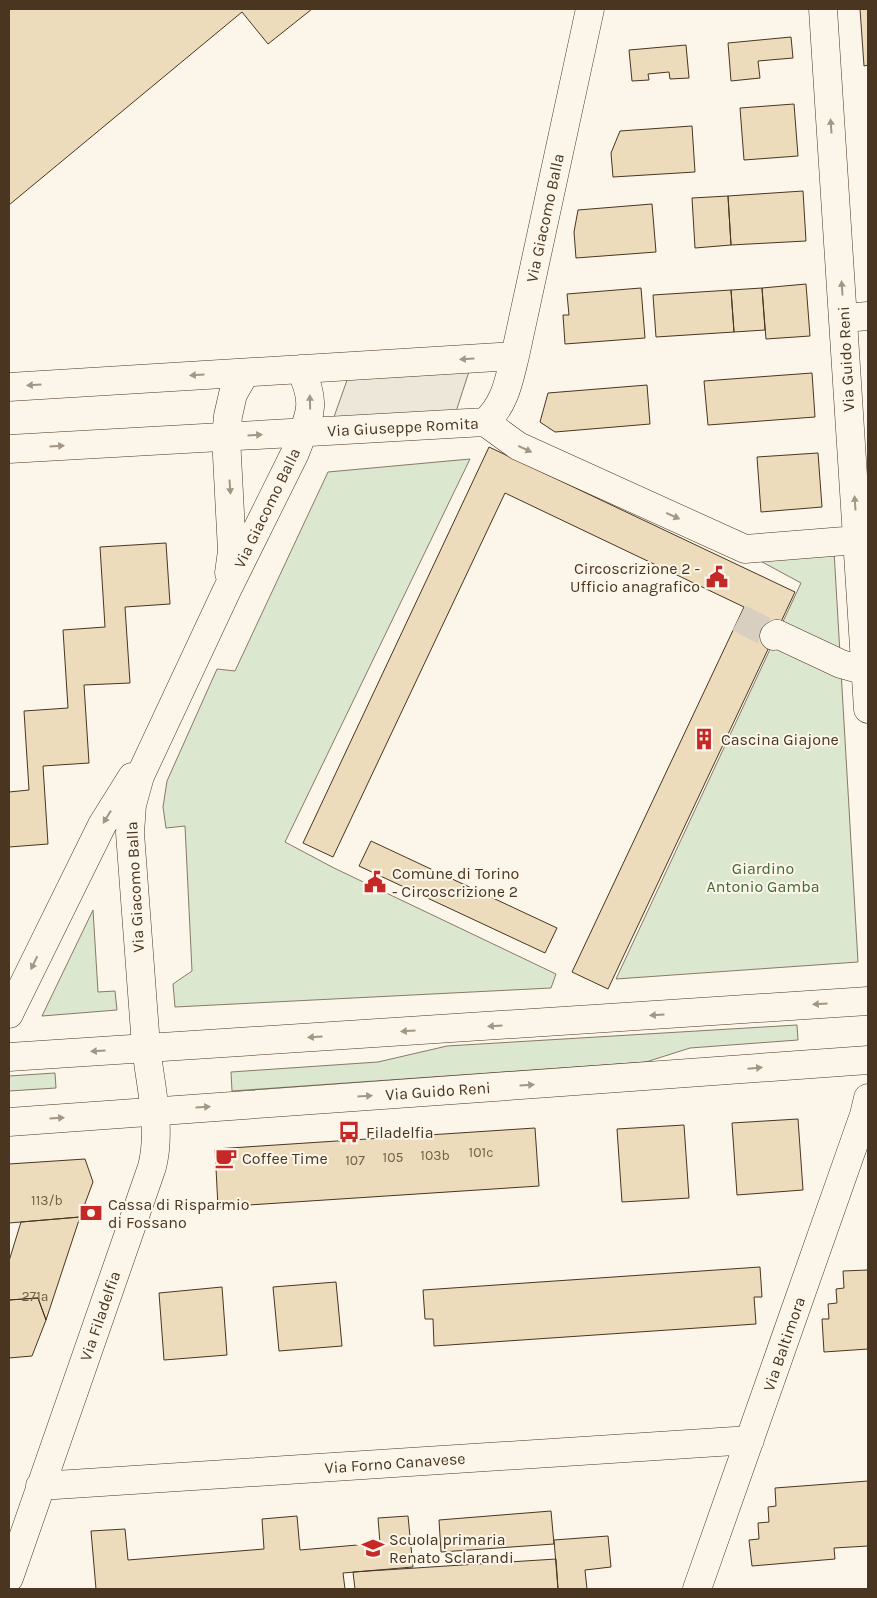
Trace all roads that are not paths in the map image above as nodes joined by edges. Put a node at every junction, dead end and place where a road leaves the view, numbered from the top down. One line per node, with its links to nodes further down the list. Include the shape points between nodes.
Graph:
1 (590, 9): 4 (street, Via Giacomo Balla)
2 (823, 9): 3 (street, Via Guido Reni, one-way to 2)
3 (856, 317): 12 (street, Via Guido Reni, one-way to 3)
4 (515, 356): 5 (street, one-way to 5); 8 (street, Via Giacomo Balla, via 503,400)
5 (300, 369): 6 (street); 9 (street, Via Giacomo Balla, one-way to 5, via 312,400)
6 (245, 373): 7 (street, one-way to 7); 10 (street, Via Giacomo Balla, via 233,394)
7 (9, 387)
8 (486, 422): 9 (street, Via Giuseppe Romita); 12 (street, Via Giuseppe Romita, one-way to 12, via 518,446 745,549)
9 (304, 432): 10 (street, Via Giuseppe Romita, one-way to 9); 13 (street, Via Giacomo Balla)
10 (226, 436): 11 (street, Via Giuseppe Romita, one-way to 10); 13 (street, Via Giacomo Balla, one-way to 13, via 232,551)
11 (9, 449)
12 (857, 540): 15 (street, Via Guido Reni)
13 (227, 590): 17 (street, Via Giacomo Balla)
14 (774, 636): 15 (street, via 777,634 841,664)
15 (866, 671): 16 (street, Via Guido Reni)
16 (868, 709)
17 (160, 731): 19 (street, Via Giacomo Balla, one-way to 19, via 102,825); 20 (street, Via Giacomo Balla, via 140,776 132,805 130,832)
18 (868, 1001): 20 (street, one-way to 20)
19 (9, 1014)
20 (146, 1047): 21 (street, one-way to 21); 24 (street, Via Filadelfia)
21 (9, 1057)
22 (868, 1060): 24 (street, Via Guido Reni, one-way to 22)
23 (868, 1098): 26 (street, Via Baltimora)
24 (154, 1110): 25 (street, Via Guido Reni, one-way to 24); 27 (street, Via Filadelfia, via 156,1150 152,1167)
25 (9, 1122)
26 (750, 1440): 27 (street, Via Forno Canavese); 29 (street, Via Baltimora)
27 (40, 1486): 28 (street, Via Filadelfia)
28 (9, 1578)
29 (697, 1589)

